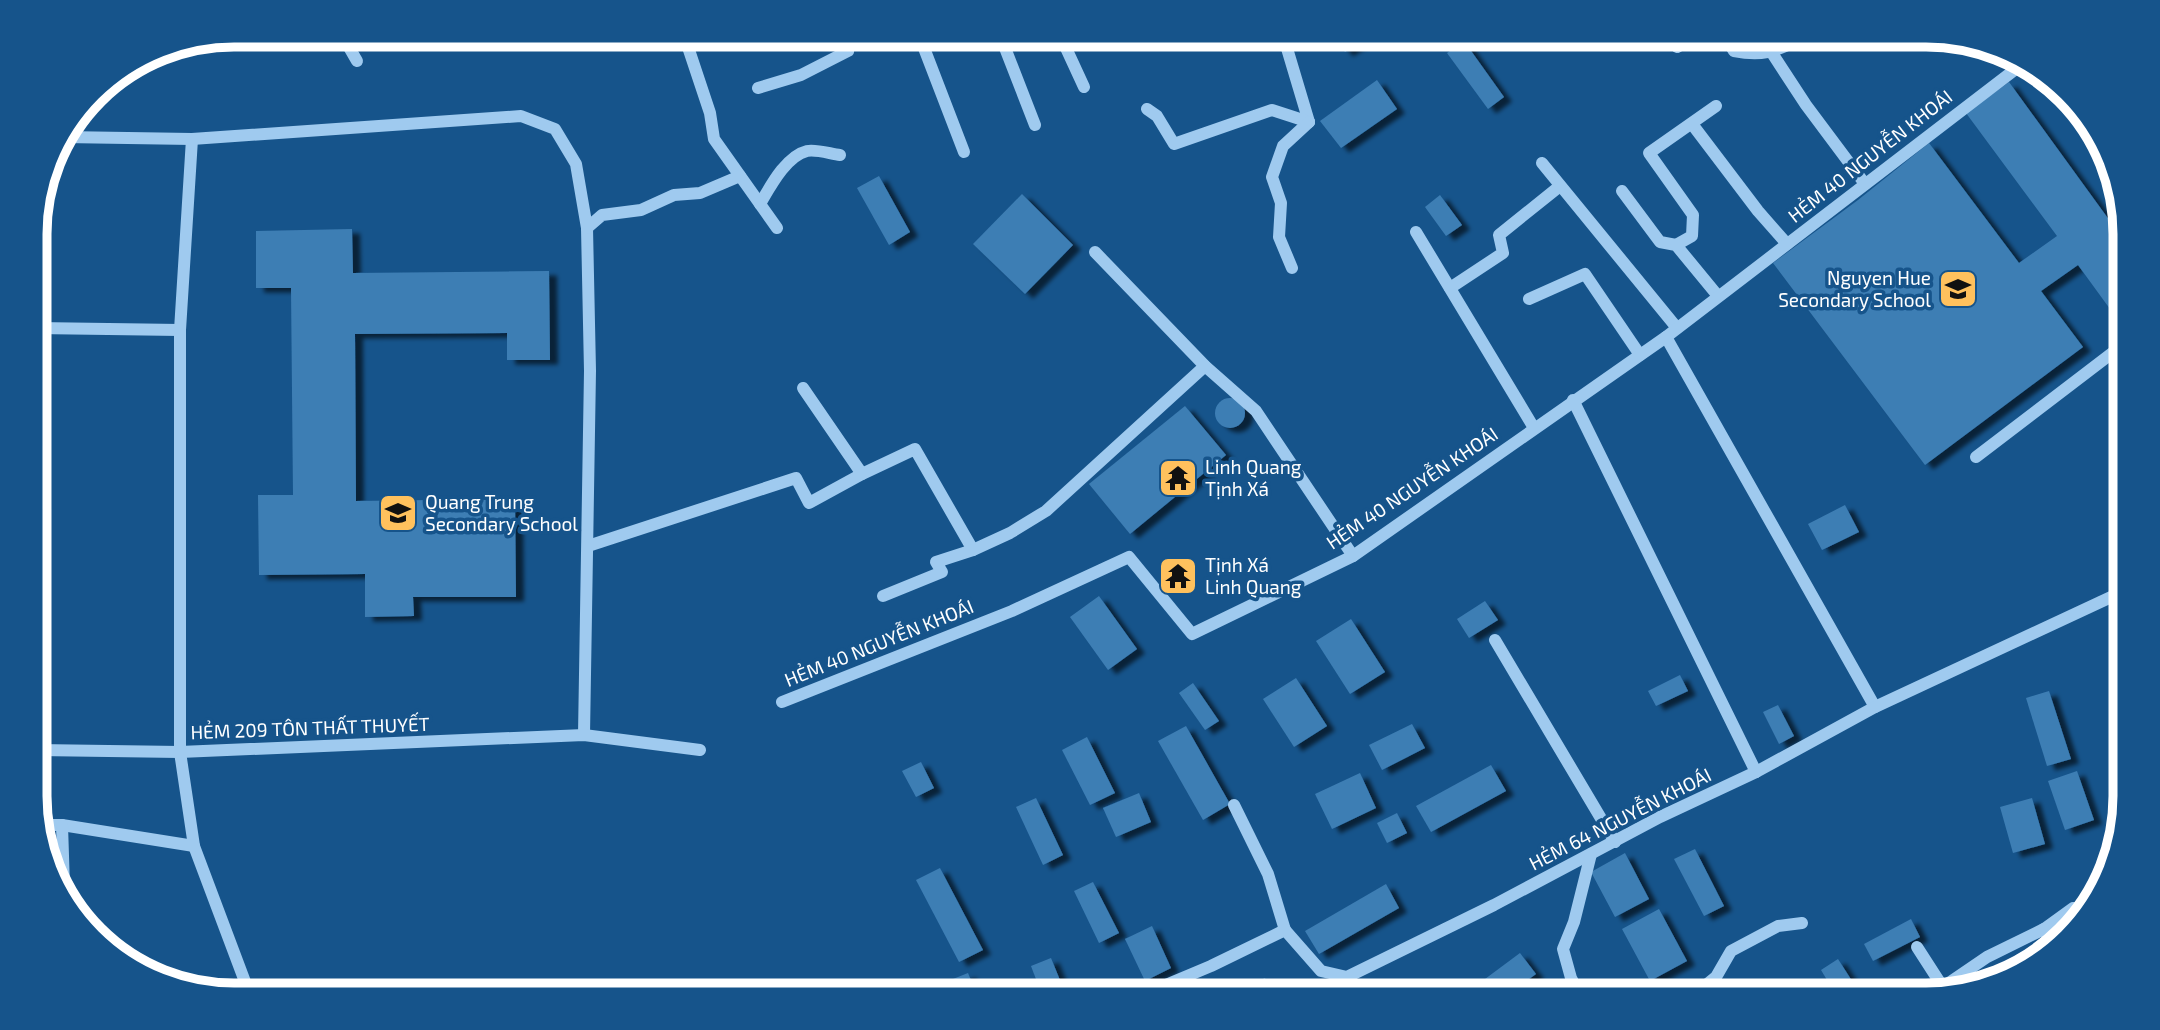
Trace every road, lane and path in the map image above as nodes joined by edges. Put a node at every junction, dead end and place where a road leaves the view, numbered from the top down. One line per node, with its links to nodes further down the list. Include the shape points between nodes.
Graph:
1 (349, 47): 11 (street)
2 (688, 47): 25 (street, via 714,139)
3 (847, 47): 14 (street, via 848,51 801,75)
4 (924, 47): 22 (street)
5 (1005, 47): 19 (street)
6 (1066, 47): 13 (street)
7 (1287, 47): 17 (street)
8 (1732, 47): 10 (street, via 1753,55)
9 (1785, 47): 10 (street)
10 (1772, 53): 26 (street)
11 (357, 61)
12 (2015, 70): 26 (street, HẺM 40 NGUYỄN KHOÁI)
13 (1084, 87)
14 (758, 88)
15 (1716, 106): 18 (street)
16 (1147, 108): 17 (street, via 1174,144 1272,110)
17 (1309, 122): 36 (street, via 1283,146 1272,177 1281,203 1279,237)
18 (1692, 124): 33 (street); 34 (street, via 1649,153 1693,215 1692,236)
19 (1035, 125)
20 (74, 137): 21 (street)
21 (192, 139): 30 (street, via 521,116 555,129 576,164); 42 (street)
22 (964, 152)
23 (840, 155): 29 (street, via 807,151 789,162)
24 (1542, 163): 27 (street)
25 (740, 176): 29 (street); 30 (street, via 642,209 602,215)
26 (1865, 184): 33 (street, HẺM 40 NGUYỄN KHOÁI)
27 (1560, 186): 37 (street, via 1499,235 1503,253); 41 (street)
28 (1622, 191): 34 (street, via 1660,242)
29 (760, 204): 31 (street)
30 (587, 228): 52 (street)
31 (776, 228)
32 (1416, 232): 37 (street)
33 (1787, 244): 38 (street, HẺM 40 NGUYỄN KHOÁI)
34 (1676, 245): 38 (street)
35 (1095, 251): 46 (street)
36 (1292, 268)
37 (1450, 288): 49 (street)
38 (1717, 296): 41 (street, HẺM 40 NGUYỄN KHOÁI)
39 (1529, 299): 45 (street, via 1585,274)
40 (48, 328): 42 (street)
41 (1676, 328): 43 (street, HẺM 40 NGUYỄN KHOÁI)
42 (180, 330): 63 (street)
43 (1665, 337): 45 (street, HẺM 40 NGUYỄN KHOÁI); 59 (street)
44 (2113, 352): 50 (street)
45 (1640, 355): 48 (street, HẺM 40 NGUYỄN KHOÁI)
46 (1205, 366): 53 (street, via 1046,511); 54 (street, via 1256,411)
47 (803, 388): 51 (street)
48 (1573, 400): 49 (street, HẺM 40 NGUYỄN KHOÁI); 64 (street)
49 (1534, 428): 54 (street, HẺM 40 NGUYỄN KHOÁI)
50 (1976, 457)
51 (862, 474): 52 (street, via 810,503 796,478); 53 (street, via 915,449)
52 (588, 546): 60 (street)
53 (973, 550): 55 (street, via 936,562 942,572)
54 (1353, 556): 58 (street, HẺM 40 NGUYỄN KHOÁI, via 1192,635 1129,557 1012,611)
55 (883, 596)
56 (2113, 596): 59 (street, HẺM 64 NGUYỄN KHOÁI)
57 (1495, 640): 68 (street)
58 (782, 702)
59 (1875, 707): 64 (street, HẺM 64 NGUYỄN KHOÁI)
60 (584, 736): 62 (street, HẺM 209 TÔN THẤT THUYẾT); 63 (street, HẺM 209 TÔN THẤT THUYẾT)
61 (47, 750): 63 (street, HẺM 209 TÔN THẤT THUYẾT)
62 (700, 750)
63 (180, 752): 69 (street)
64 (1756, 772): 68 (street, HẺM 64 NGUYỄN KHOÁI)
65 (1234, 805): 75 (street, via 1268,874)
66 (50, 825): 67 (street)
67 (62, 825): 69 (street); 71 (street)
68 (1615, 842): 70 (street, HẺM 64 NGUYỄN KHOÁI)
69 (194, 846): 83 (street)
70 (1591, 854): 75 (street, HẺM 64 NGUYỄN KHOÁI, via 1348,977 1321,971); 80 (street, via 1563,949)
71 (64, 872)
72 (2073, 908): 74 (street)
73 (1802, 923): 81 (street, via 1777,926 1731,951)
74 (2044, 929): 76 (street); 78 (street, via 1986,957)
75 (1284, 930): 79 (street)
76 (2048, 937)
77 (1917, 947): 82 (street)
78 (1958, 979)
79 (1172, 982)
80 (1574, 982)
81 (1710, 982)
82 (1940, 982)
83 (245, 983)

